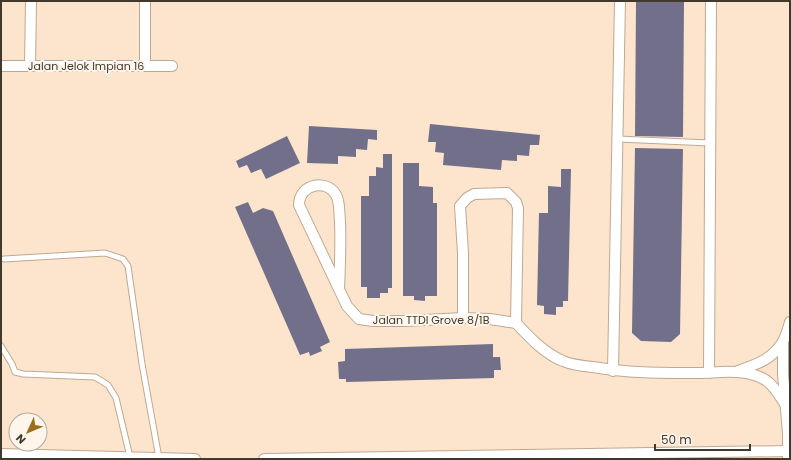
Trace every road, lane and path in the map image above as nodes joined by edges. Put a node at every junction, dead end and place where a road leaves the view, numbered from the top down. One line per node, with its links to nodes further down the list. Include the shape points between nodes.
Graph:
1 (31, 1): 6 (street)
2 (145, 1): 7 (street)
3 (620, 1): 9 (street)
4 (711, 1): 10 (street)
5 (1, 66): 6 (street, Jalan Jelok Impian 16)
6 (30, 66): 7 (street, Jalan Jelok Impian 16)
7 (145, 66): 8 (street, Jalan Jelok Impian 16)
8 (172, 66)
9 (618, 138): 10 (lane); 18 (street)
10 (710, 143): 20 (street)
11 (4, 259): 25 (lane, via 105,253 123,259 128,266)
12 (339, 289): 12 (street, Jalan TTDI Grove 8/1B, via 299,205 300,196 310,187 327,187 337,196 340,236); 13 (street, Jalan TTDI Grove 8/1B, via 347,306 359,318 373,321 406,321)
13 (463, 318): 15 (street, Jalan TTDI Grove 8/1B); 15 (street, via 460,206 474,194 507,193 518,208)
14 (790, 322): 16 (street)
15 (516, 323): 18 (street, via 531,338 564,362)
16 (782, 342): 19 (street, via 773,354 760,363); 21 (street)
17 (1, 346): 24 (lane, via 15,372 95,377 108,385 116,398)
18 (613, 371): 20 (street)
19 (736, 372): 20 (street); 21 (street, via 754,375 767,381)
20 (709, 373)
21 (786, 405): 23 (street)
22 (1, 454): 24 (street)
23 (788, 455): 27 (street)
24 (130, 457): 25 (street)
25 (159, 458): 26 (street)
26 (195, 459)
27 (264, 459)

